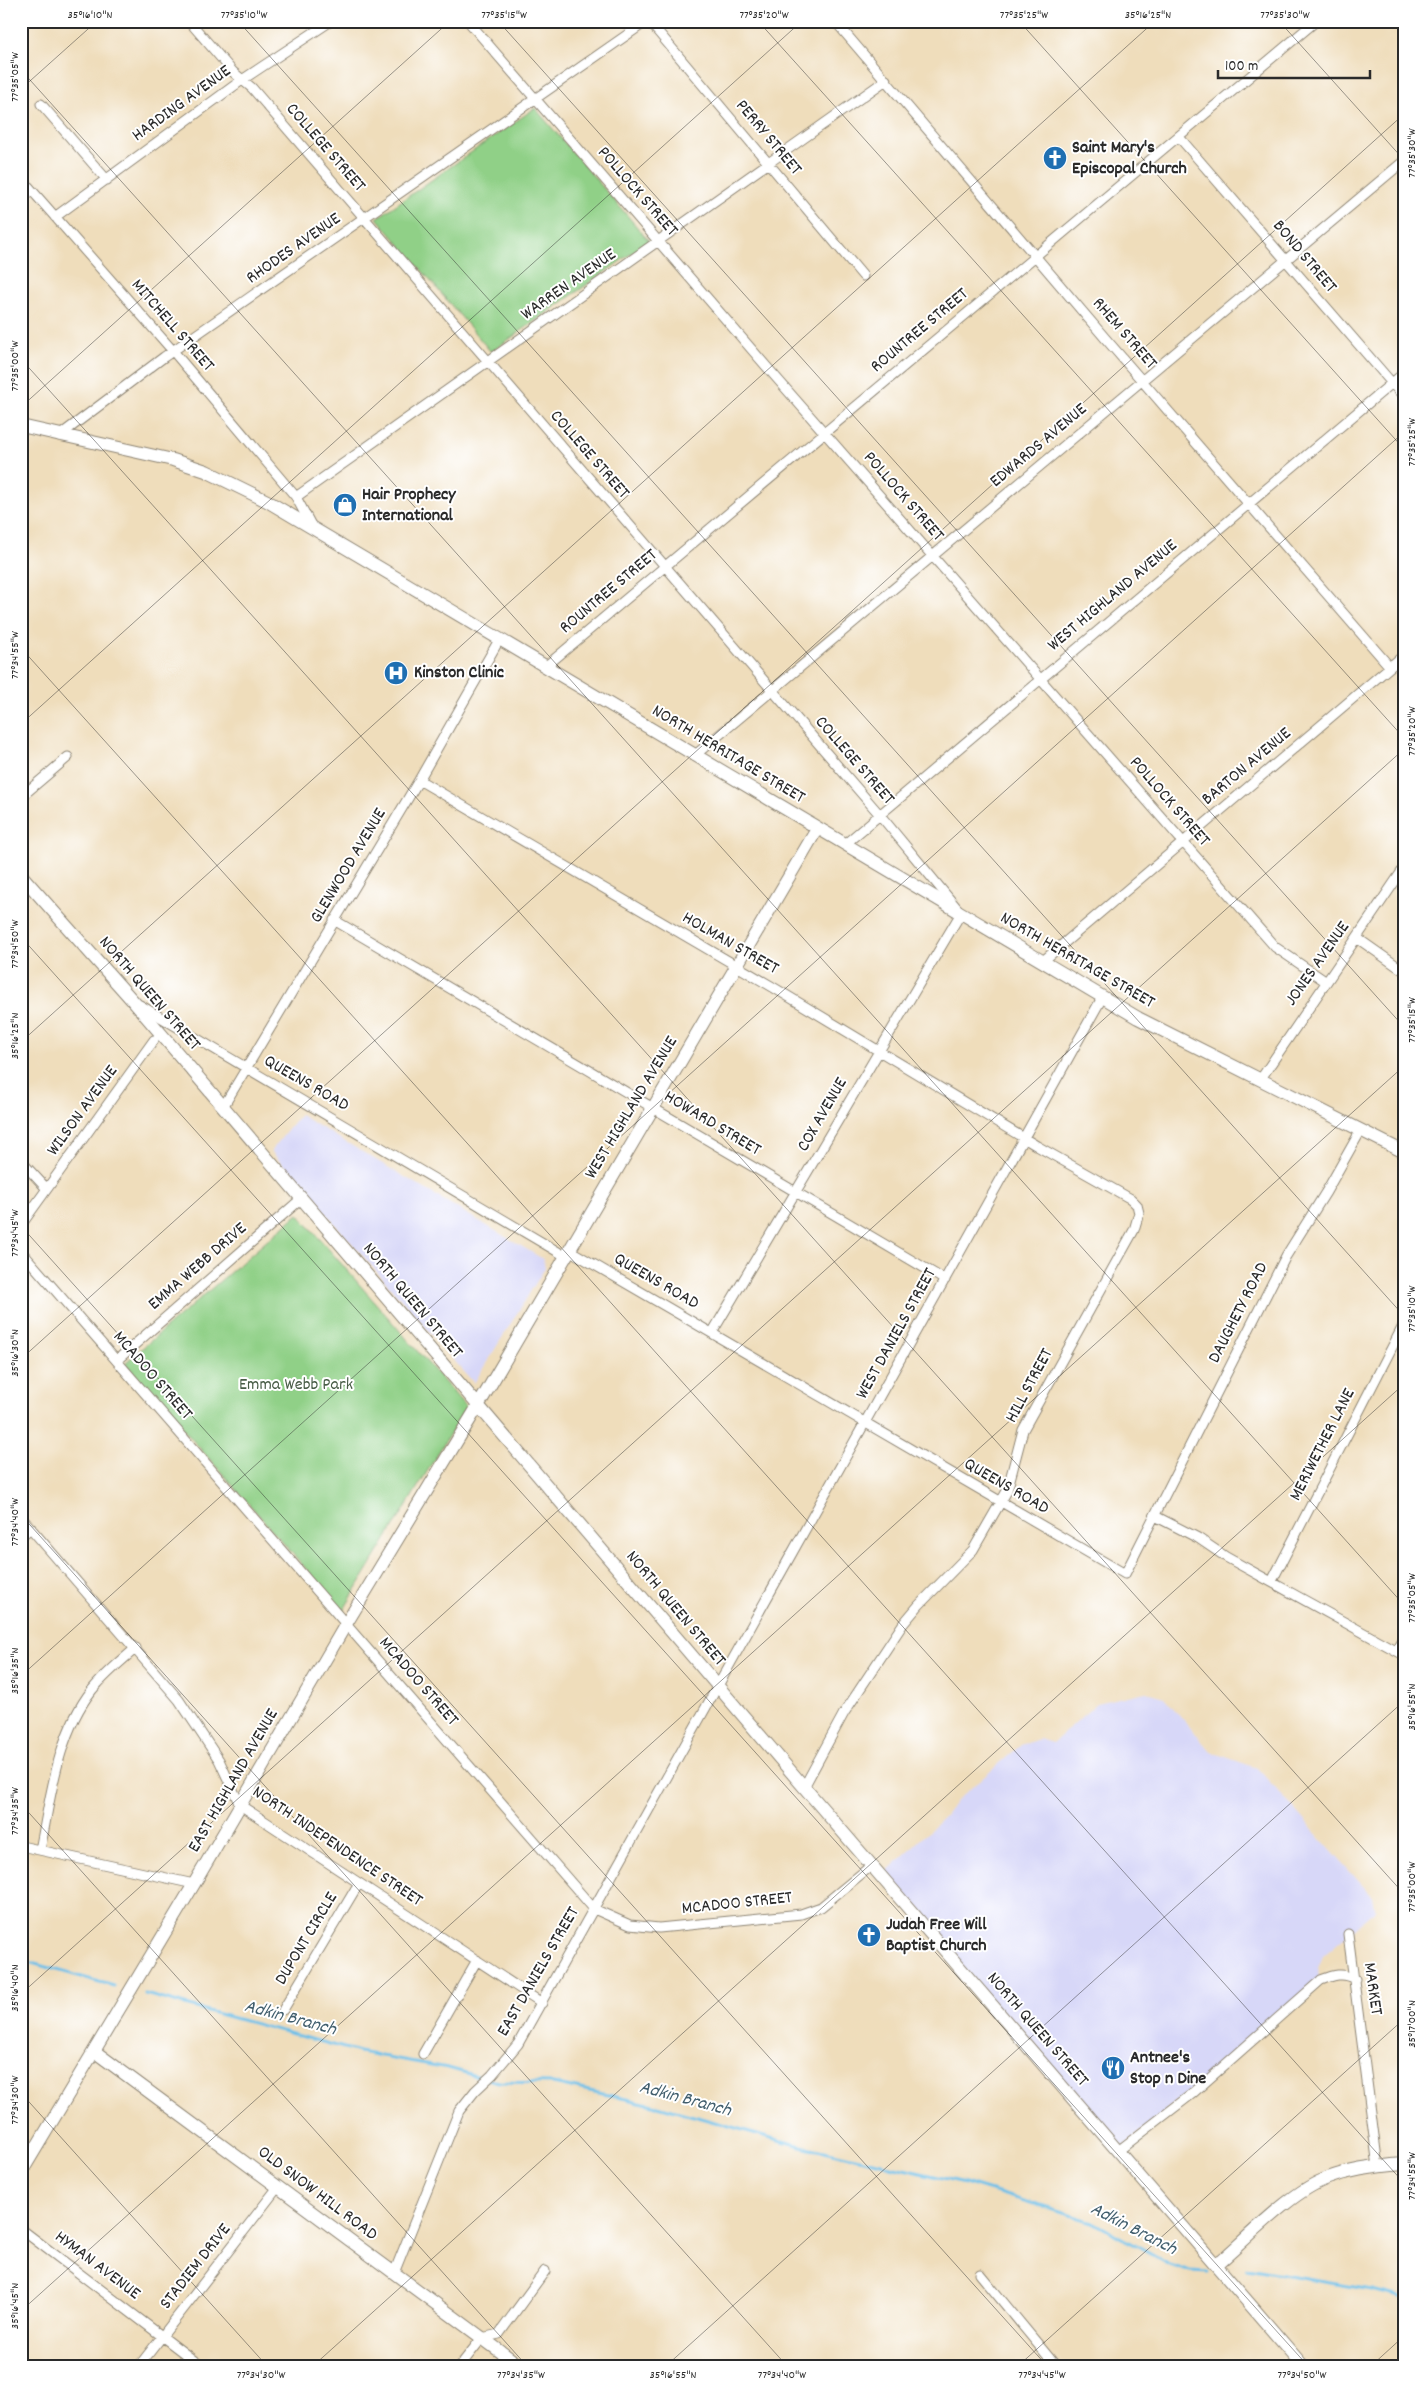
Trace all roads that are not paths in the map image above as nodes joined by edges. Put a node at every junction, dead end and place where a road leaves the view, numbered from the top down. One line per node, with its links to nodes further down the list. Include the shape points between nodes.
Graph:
1 (189, 21): 7 (street, COLLEGE STREET)
2 (331, 21): 7 (street, HARDING AVENUE)
3 (468, 21): 9 (street, POLLOCK STREET)
4 (648, 21): 9 (street, RHODES AVENUE); 13 (street, PERRY STREET)
5 (836, 21): 8 (street, RHEM STREET)
6 (1316, 21): 11 (street, ROUNTREE STREET)
7 (242, 80): 15 (street, HARDING AVENUE); 17 (street, COLLEGE STREET)
8 (886, 80): 13 (street, WARREN AVENUE); 19 (street, RHEM STREET)
9 (536, 98): 17 (street, RHODES AVENUE); 18 (street, POLLOCK STREET)
10 (41, 104): 15 (street)
11 (1179, 137): 19 (street, ROUNTREE STREET); 20 (street, BOND STREET)
12 (1404, 161): 20 (street, EDWARDS AVENUE)
13 (769, 164): 18 (street, WARREN AVENUE); 21 (street, PERRY STREET)
14 (21, 178): 16 (street, MITCHELL STREET)
15 (107, 180): 16 (street, HARDING AVENUE)
16 (55, 217): 22 (street, MITCHELL STREET)
17 (364, 219): 22 (street, RHODES AVENUE); 23 (street, COLLEGE STREET)
18 (658, 242): 23 (street, WARREN AVENUE); 29 (street, POLLOCK STREET)
19 (1035, 256): 25 (street, RHEM STREET); 29 (street, ROUNTREE STREET)
20 (1285, 260): 25 (street, EDWARDS AVENUE); 26 (street, BOND STREET)
21 (863, 276)
22 (173, 351): 30 (street, RHODES AVENUE); 31 (street, MITCHELL STREET)
23 (487, 362): 31 (street, WARREN AVENUE); 35 (street, COLLEGE STREET)
24 (1404, 373): 26 (street, WEST HIGHLAND AVENUE)
25 (1142, 380): 32 (street, RHEM STREET); 34 (street, EDWARDS AVENUE)
26 (1392, 383): 27 (street, BOND STREET); 32 (street, WEST HIGHLAND AVENUE)
27 (1404, 397)
28 (21, 426): 30 (street, NORTH HERRITAGE STREET)
29 (826, 432): 34 (street, POLLOCK STREET); 35 (street, ROUNTREE STREET)
30 (59, 436): 33 (street, NORTH HERRITAGE STREET, via 173,460 206,471)
31 (296, 497): 33 (street)
32 (1250, 504): 39 (street, RHEM STREET); 40 (street, WEST HIGHLAND AVENUE)
33 (311, 525): 36 (street, NORTH HERRITAGE STREET)
34 (933, 555): 40 (street, POLLOCK STREET); 41 (street, EDWARDS AVENUE)
35 (664, 566): 38 (street, ROUNTREE STREET); 41 (street, COLLEGE STREET)
36 (499, 640): 38 (street, NORTH HERRITAGE STREET); 44 (street, GLENWOOD AVENUE)
37 (1404, 656): 39 (street, BARTON AVENUE)
38 (545, 667): 42 (street, NORTH HERRITAGE STREET)
39 (1390, 667): 48 (street, BARTON AVENUE)
40 (1041, 679): 46 (street, WEST HIGHLAND AVENUE); 48 (street, POLLOCK STREET)
41 (773, 691): 42 (street, EDWARDS AVENUE); 46 (street, COLLEGE STREET)
42 (694, 756): 47 (street, NORTH HERRITAGE STREET)
43 (68, 757): 45 (street)
44 (419, 780): 53 (street, GLENWOOD AVENUE); 56 (street, HOLMAN STREET)
45 (21, 796)
46 (880, 815): 49 (street, WEST HIGHLAND AVENUE); 52 (street, COLLEGE STREET)
47 (818, 829): 49 (street, NORTH HERRITAGE STREET); 56 (street, WEST HIGHLAND AVENUE)
48 (1182, 842): 55 (street, BARTON AVENUE); 58 (street, POLLOCK STREET, via 1274,947)
49 (844, 845): 52 (street, NORTH HERRITAGE STREET)
50 (1404, 868): 54 (street, JONES AVENUE)
51 (21, 875): 60 (street, NORTH QUEEN STREET)
52 (961, 913): 55 (street, NORTH HERRITAGE STREET); 62 (street, COX AVENUE)
53 (334, 920): 63 (street, GLENWOOD AVENUE); 66 (street, HOWARD STREET)
54 (1356, 938): 57 (street); 58 (street, JONES AVENUE)
55 (1043, 961): 59 (street, NORTH HERRITAGE STREET)
56 (737, 967): 62 (street, HOLMAN STREET); 66 (street, WEST HIGHLAND AVENUE)
57 (1404, 970)
58 (1325, 981): 64 (street, JONES AVENUE)
59 (1103, 996): 64 (street, NORTH HERRITAGE STREET, via 1138,1018); 68 (street, WEST DANIELS STREET)
60 (133, 1001): 63 (street, QUEENS ROAD); 65 (street, NORTH QUEEN STREET)
61 (154, 1040): 71 (street, WILSON AVENUE)
62 (879, 1052): 68 (street, HOLMAN STREET); 72 (street, COX AVENUE)
63 (247, 1069): 65 (street, GLENWOOD AVENUE); 76 (street, QUEENS ROAD)
64 (1260, 1080): 67 (street, NORTH HERRITAGE STREET)
65 (223, 1108): 73 (street, NORTH QUEEN STREET)
66 (653, 1108): 72 (street, HOWARD STREET); 76 (street, WEST HIGHLAND AVENUE)
67 (1361, 1130): 69 (street, NORTH HERRITAGE STREET); 84 (street, DAUGHETY ROAD, via 1286,1256)
68 (1023, 1138): 77 (street, WEST DANIELS STREET); 83 (street, HILL STREET, via 1131,1199 1139,1213 1134,1230 1023,1430 1007,1492)
69 (1404, 1152)
70 (21, 1161): 71 (street)
71 (47, 1189): 74 (street, WILSON AVENUE)
72 (797, 1193): 77 (street, HOWARD STREET); 79 (street, COX AVENUE)
73 (302, 1199): 80 (street, EMMA WEBB DRIVE); 81 (street, NORTH QUEEN STREET)
74 (21, 1225)
75 (21, 1251): 80 (street, MCADOO STREET)
76 (567, 1253): 79 (street, QUEENS ROAD); 81 (street, WEST HIGHLAND AVENUE)
77 (945, 1280): 82 (street, WEST DANIELS STREET)
78 (1404, 1324): 88 (street, MERIWETHER LANE)
79 (712, 1333): 82 (street, QUEENS ROAD)
80 (117, 1360): 89 (street, MCADOO STREET)
81 (478, 1406): 89 (street, EAST HIGHLAND AVENUE); 93 (street, NORTH QUEEN STREET)
82 (866, 1423): 83 (street, QUEENS ROAD); 93 (street, WEST DANIELS STREET)
83 (1000, 1503): 84 (street, QUEENS ROAD, via 1125,1574); 94 (street, HILL STREET, via 973,1550 903,1624 844,1713)
84 (1155, 1516): 88 (street)
85 (21, 1517): 86 (street, NORTH INDEPENDENCE STREET)
86 (31, 1528): 87 (street); 91 (street, NORTH INDEPENDENCE STREET)
87 (21, 1536)
88 (1272, 1581): 92 (street)
89 (346, 1624): 95 (street, EAST HIGHLAND AVENUE); 101 (street, MCADOO STREET)
90 (1404, 1636): 92 (street)
91 (136, 1648): 95 (street, NORTH INDEPENDENCE STREET, via 198,1726 219,1760); 97 (street, via 105,1675 70,1728 57,1764)
92 (1400, 1653)
93 (718, 1687): 94 (street, NORTH QUEEN STREET); 101 (street, EAST DANIELS STREET)
94 (804, 1787): 98 (street, NORTH QUEEN STREET)
95 (240, 1806): 99 (street, NORTH INDEPENDENCE STREET); 100 (street, EAST HIGHLAND AVENUE)
96 (21, 1846): 97 (street)
97 (40, 1850): 100 (street)
98 (872, 1865): 101 (street, MCADOO STREET, via 821,1908 801,1914 659,1928 630,1925); 109 (street, NORTH QUEEN STREET)
99 (359, 1883): 103 (street, NORTH INDEPENDENCE STREET); 106 (street, DUPONT CIRCLE)
100 (194, 1884): 107 (street, EAST HIGHLAND AVENUE)
101 (594, 1909): 105 (street, EAST DANIELS STREET)
102 (1348, 1934): 104 (street, MARKET)
103 (477, 1960): 105 (street, NORTH INDEPENDENCE STREET); 108 (street)
104 (1354, 1979): 109 (street, via 1346,1974 1334,1974 1321,1980 1192,2094); 111 (street, MARKET)
105 (542, 2003): 117 (street, EAST DANIELS STREET, via 518,2044 459,2111)
106 (283, 2010)
107 (94, 2051): 112 (street, EAST HIGHLAND AVENUE); 113 (street, OLD SNOW HILL ROAD)
108 (423, 2054)
109 (1118, 2151): 115 (street, NORTH QUEEN STREET)
110 (1404, 2164): 111 (street)
111 (1378, 2168): 115 (street, via 1328,2178 1314,2185 1274,2214)
112 (21, 2173)
113 (278, 2187): 117 (street, OLD SNOW HILL ROAD); 119 (street, STADIEM DRIVE)
114 (21, 2228): 119 (street, HYMAN AVENUE)
115 (1216, 2266): 126 (street, NORTH QUEEN STREET)
116 (545, 2271): 120 (street, via 499,2334)
117 (394, 2273): 120 (street, OLD SNOW HILL ROAD)
118 (980, 2274): 125 (street)
119 (163, 2336): 121 (street, STADIEM DRIVE); 122 (street, HYMAN AVENUE)
120 (482, 2338): 123 (street); 124 (street, OLD SNOW HILL ROAD)
121 (139, 2366)
122 (201, 2366)
123 (460, 2366)
124 (520, 2366)
125 (1056, 2366)
126 (1303, 2366)

